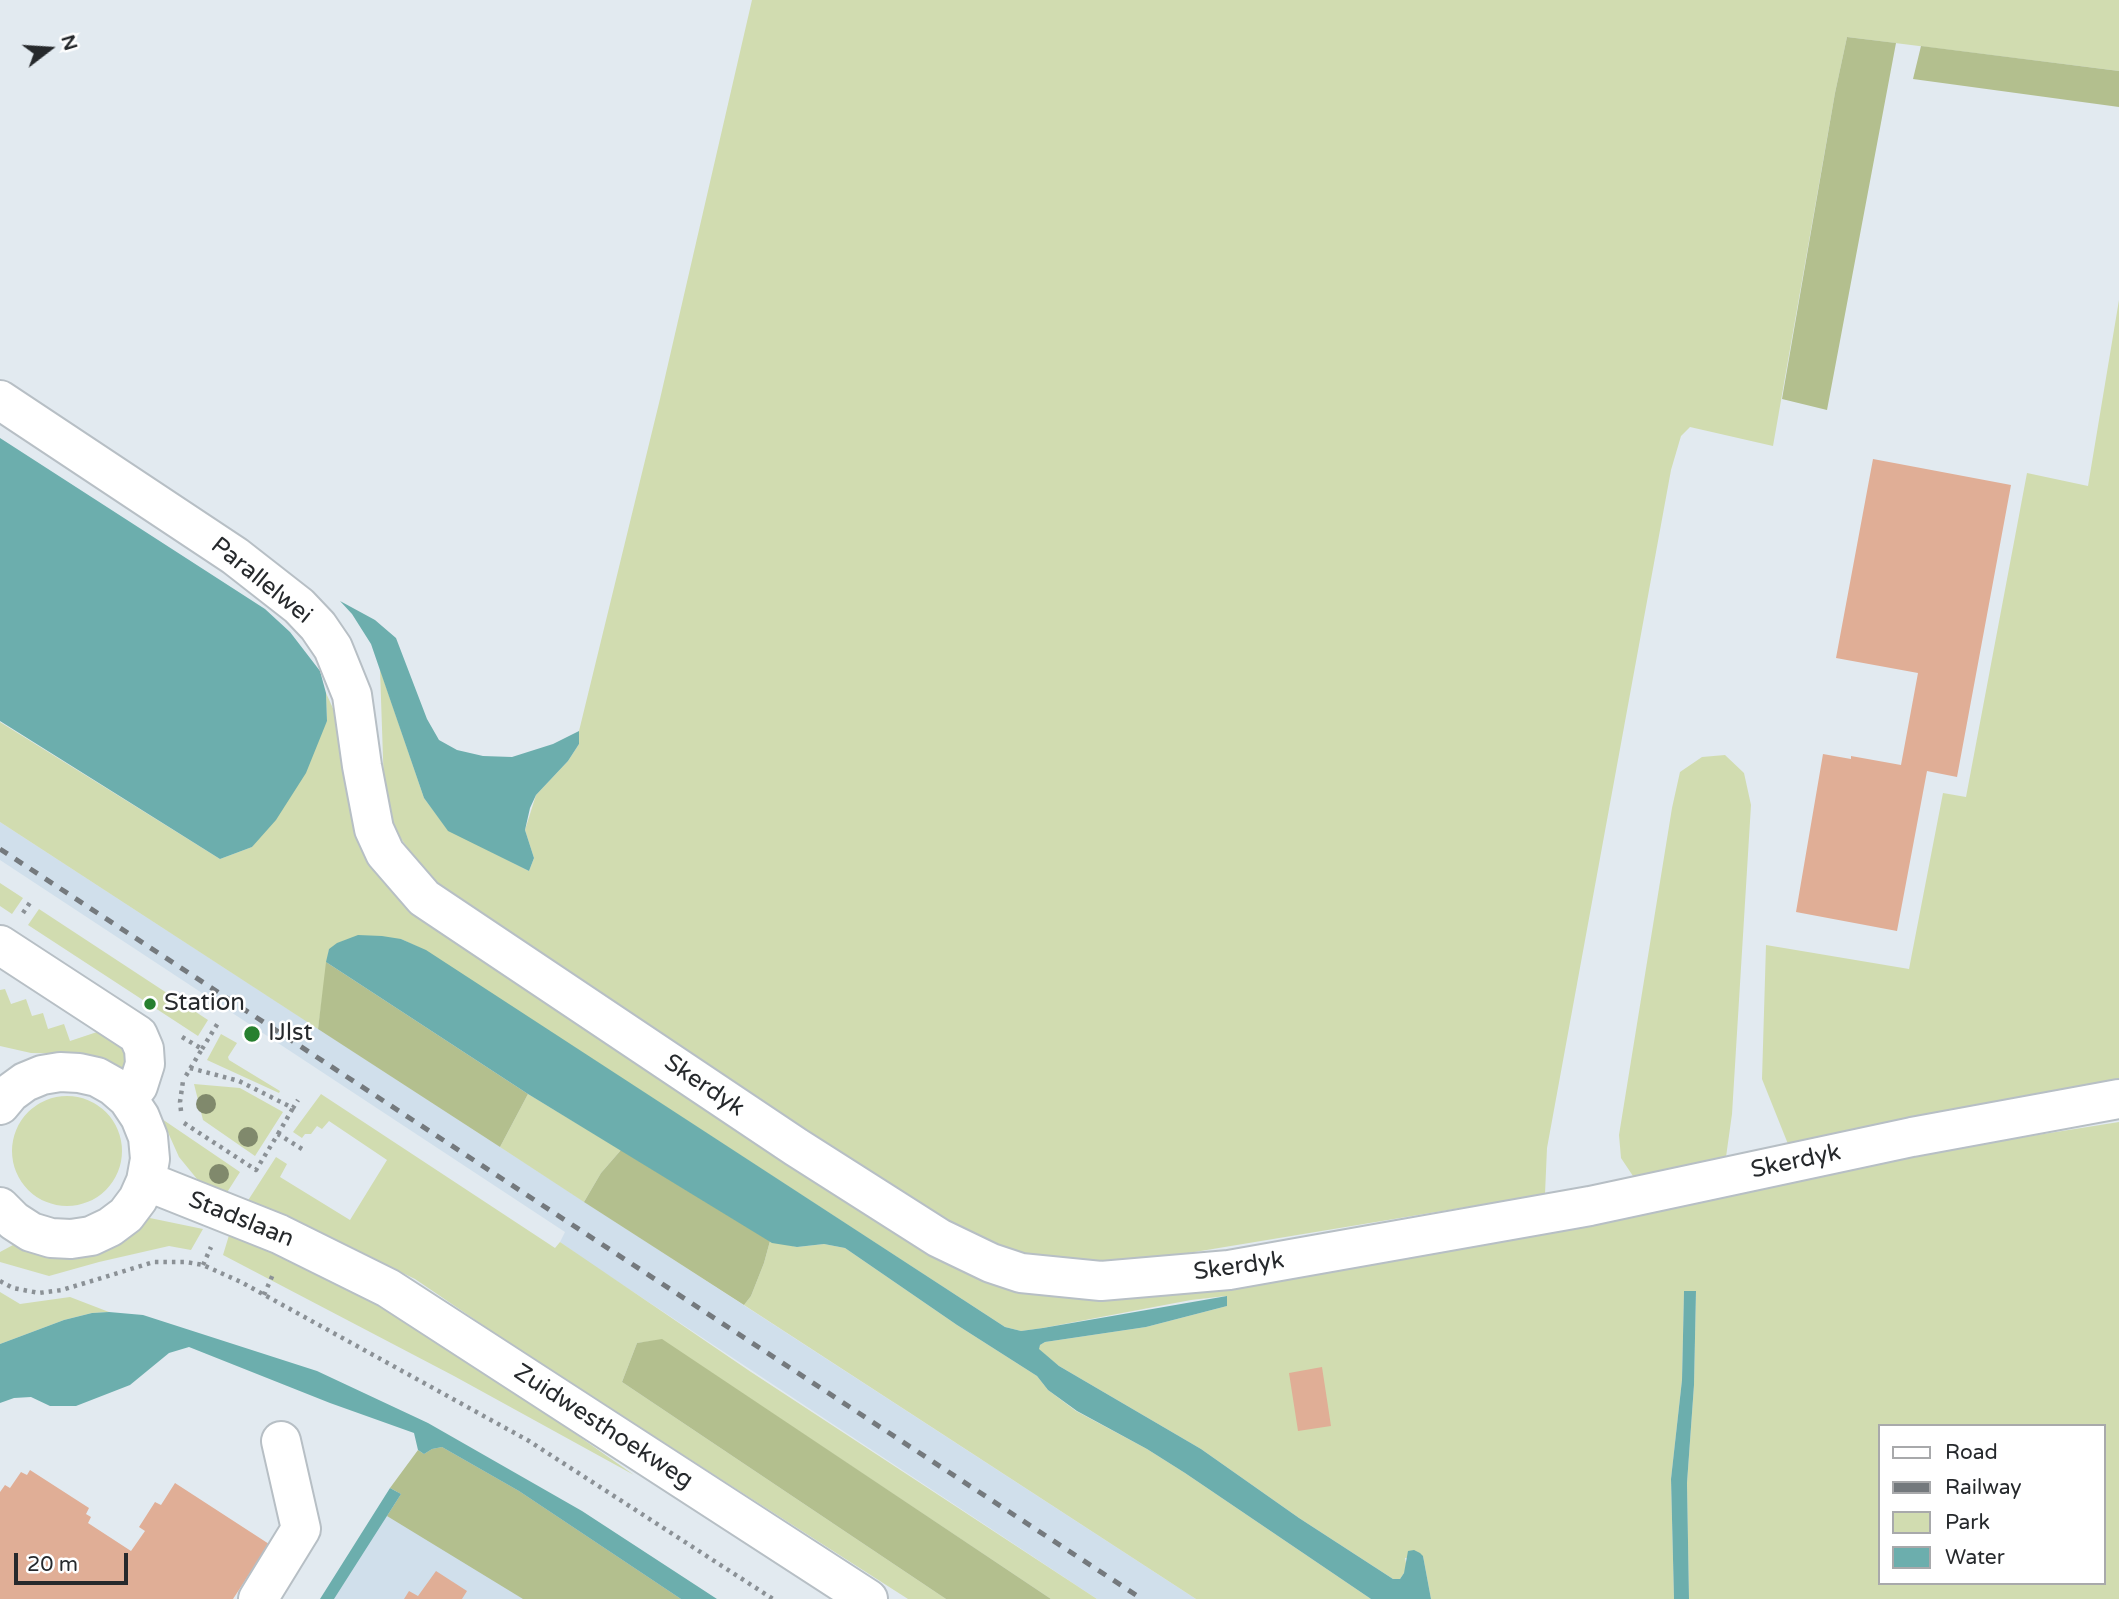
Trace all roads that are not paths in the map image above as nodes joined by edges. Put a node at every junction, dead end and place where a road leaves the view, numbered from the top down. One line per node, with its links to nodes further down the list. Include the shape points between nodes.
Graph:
1 (0, 400): 2 (street, Parallelwei, via 235,556 318,626 333,648 352,695 374,829 403,876)
2 (447, 916): 6 (street, Skerdyk, via 939,1238 991,1263 1058,1278 1101,1281 1229,1270 1590,1206 1912,1137)
3 (10, 932): 5 (street, via 138,1035 145,1064)
4 (3, 1093): 5 (street, via 60,1072 97,1077)
5 (128, 1099): 7 (street, via 148,1137)
6 (2119, 1099)
7 (146, 1181): 8 (street, via 126,1215 91,1236 71,1240 32,1232); 9 (street, Stadslaan)
8 (0, 1207)
9 (334, 1260): 12 (street, Zuidwesthoekweg, via 439,1320)
10 (281, 1441): 11 (street, via 301,1529)
11 (258, 1599)
12 (868, 1599)

